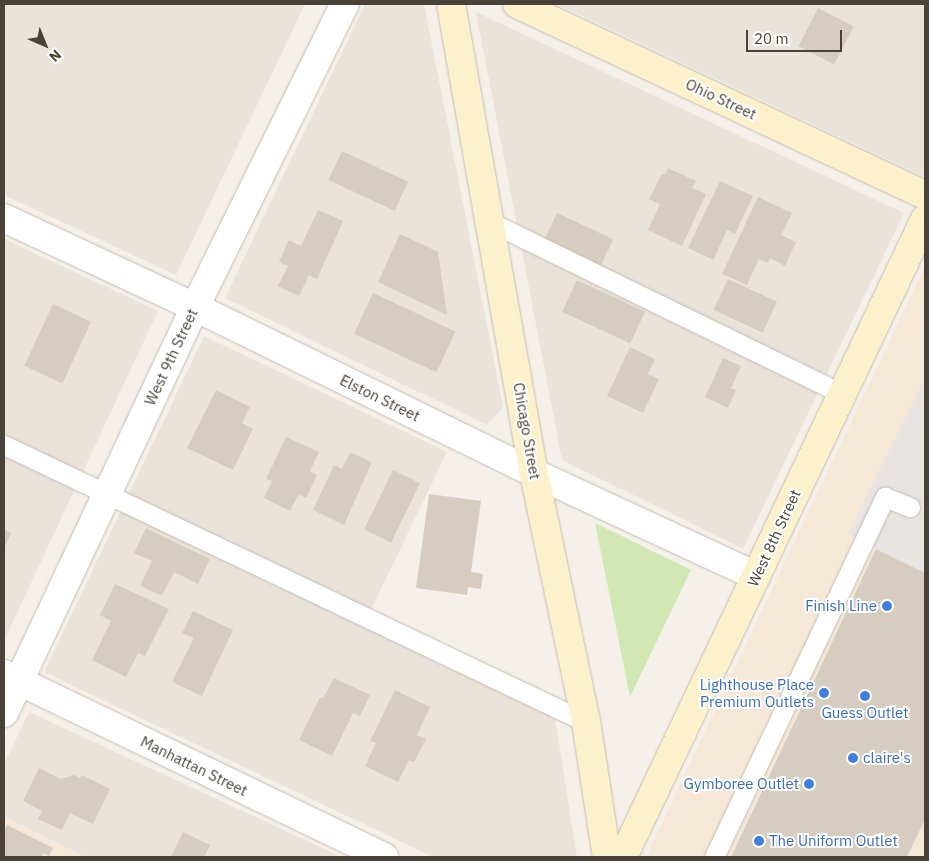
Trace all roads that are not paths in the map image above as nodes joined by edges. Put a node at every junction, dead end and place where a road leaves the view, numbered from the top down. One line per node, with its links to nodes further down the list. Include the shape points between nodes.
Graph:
1 (345, 4): 8 (street, West 9th Street)
2 (450, 4): 7 (street, Chicago Street)
3 (517, 4): 4 (street, Ohio Street)
4 (925, 195)
5 (4, 218): 8 (street, Elston Street)
6 (925, 219): 9 (street, West 8th Street)
7 (490, 222): 9 (lane); 11 (street, Chicago Street)
8 (195, 307): 11 (street, Elston Street); 12 (street, West 9th Street)
9 (843, 394): 14 (street, West 8th Street)
10 (4, 446): 12 (lane)
11 (534, 473): 14 (street, Elston Street); 17 (street, Chicago Street)
12 (107, 494): 15 (street, West 9th Street); 17 (lane)
13 (910, 507): 21 (lane, via 885,497)
14 (756, 576): 20 (street, West 8th Street)
15 (11, 678): 16 (street, West 9th Street); 18 (street, Manhattan Street)
16 (4, 713)
17 (586, 722): 19 (street, Chicago Street)
18 (384, 857)
19 (607, 857)
20 (623, 857)
21 (714, 857)

